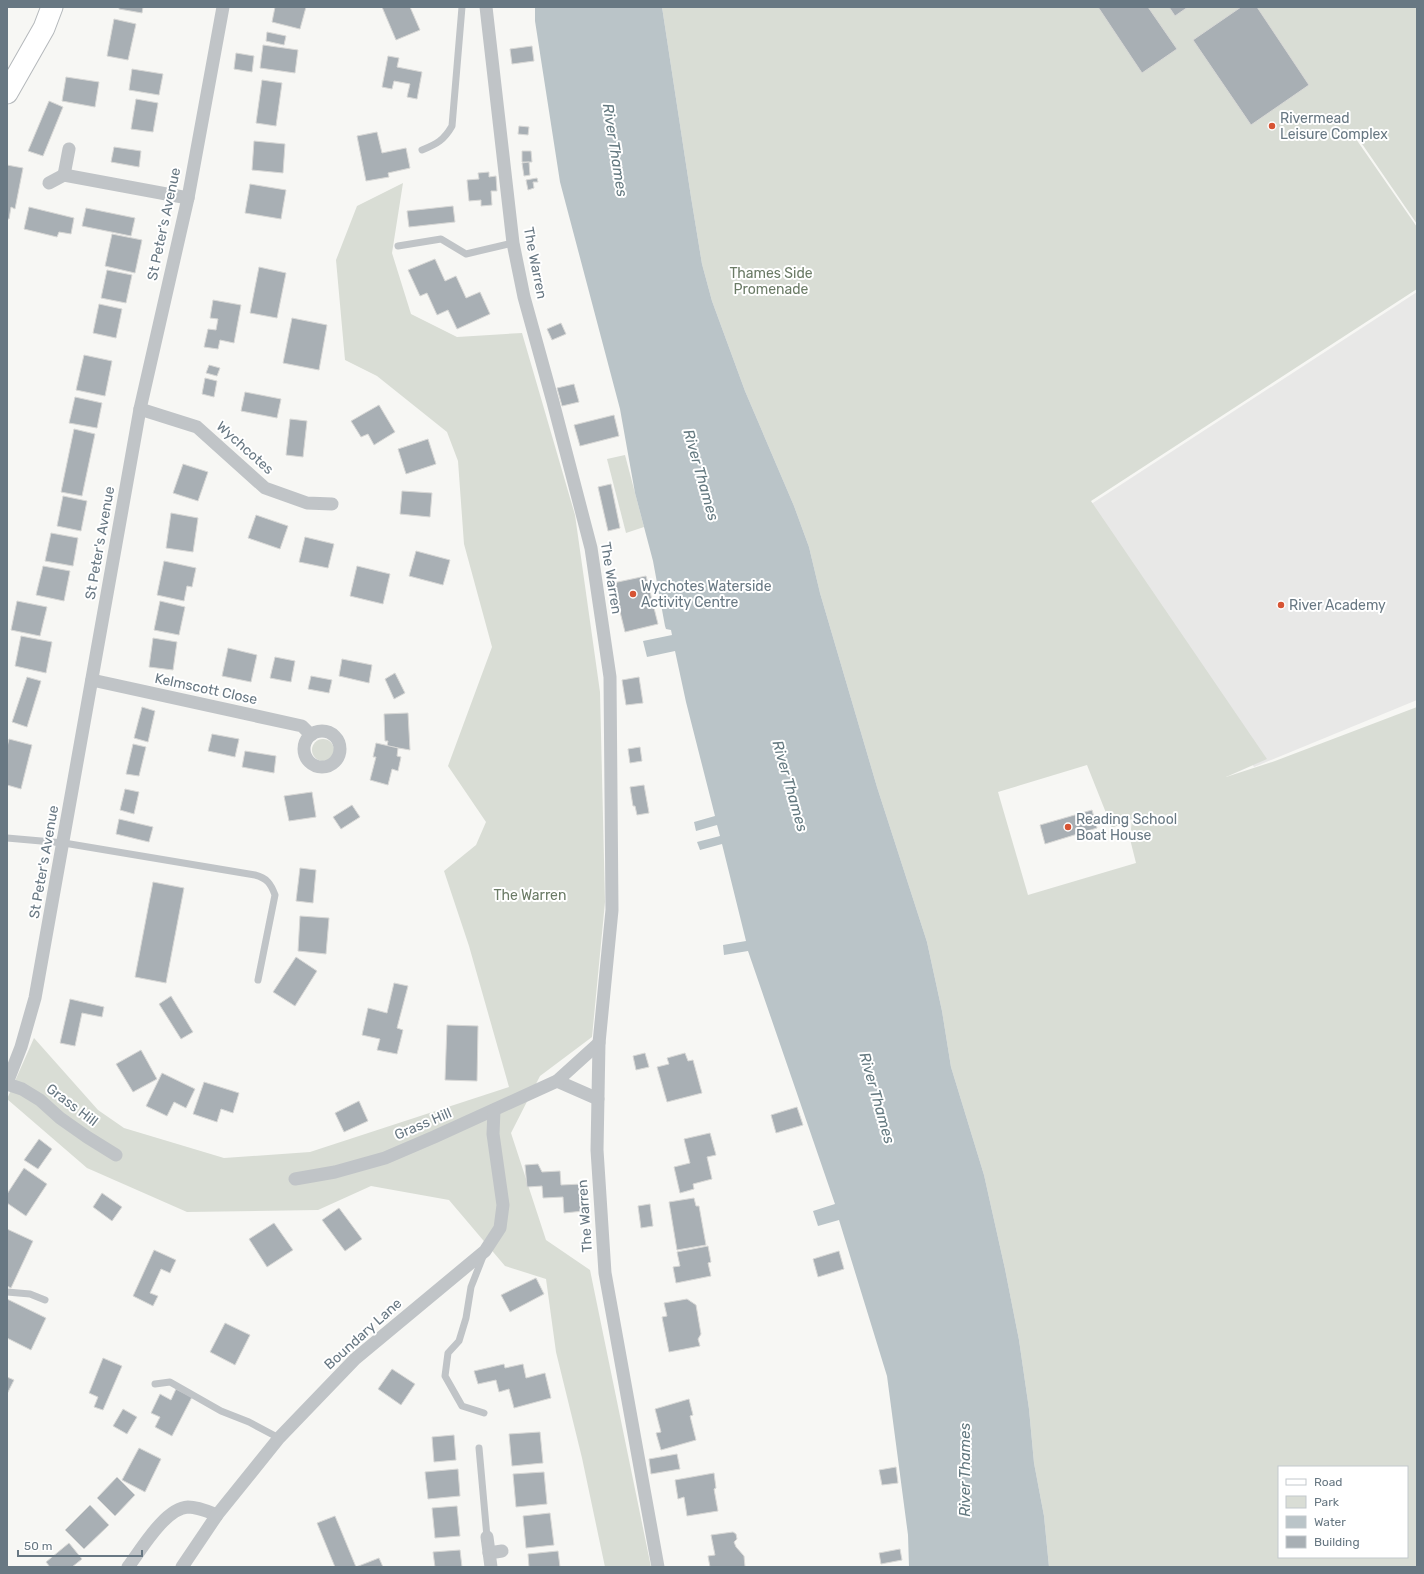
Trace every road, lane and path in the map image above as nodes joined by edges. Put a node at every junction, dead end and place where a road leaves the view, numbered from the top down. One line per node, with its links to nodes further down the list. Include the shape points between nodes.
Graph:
1 (52, 7): 5 (main road, via 44,28)
2 (223, 7): 10 (street, St Peter's Avenue)
3 (462, 7): 7 (lane, via 452,126 437,144)
4 (486, 7): 11 (street, The Warren)
5 (7, 93)
6 (69, 149): 8 (street)
7 (422, 150)
8 (64, 175): 9 (street); 10 (street)
9 (49, 183)
10 (188, 198): 13 (street, St Peter's Avenue)
11 (513, 243): 12 (lane, via 466,254 441,239); 20 (street, The Warren, via 524,297 591,548 610,678 612,910)
12 (398, 246)
13 (140, 409): 14 (street, Wychcotes, via 197,427 265,488 307,503); 15 (street, St Peter's Avenue)
14 (332, 504)
15 (92, 680): 16 (street, Kelmscott Close, via 302,726); 18 (street, St Peter's Avenue)
16 (311, 735)
17 (7, 838): 18 (lane)
18 (64, 843): 19 (lane, via 264,877 275,895); 22 (street, St Peter's Avenue, via 35,998 21,1047)
19 (258, 980)
20 (599, 1043): 21 (street, Grass Hill); 23 (street, The Warren)
21 (557, 1081): 23 (street); 24 (street, Grass Hill)
22 (7, 1083): 25 (street, Grass Hill, via 40,1100 60,1118)
23 (598, 1099): 39 (street, The Warren, via 597,1150 605,1273)
24 (494, 1110): 26 (street, Grass Hill, via 385,1158 335,1172); 27 (street, Boundary Lane, via 493,1134 504,1205 500,1228)
25 (116, 1155)
26 (295, 1179)
27 (485, 1251): 31 (lane, via 471,1287 459,1341 448,1352 445,1376 462,1406); 32 (street, Boundary Lane, via 355,1358)
28 (7, 1292): 29 (lane, via 30,1294)
29 (45, 1300)
30 (155, 1384): 32 (lane, via 170,1382)
31 (484, 1413)
32 (279, 1438): 34 (street, Boundary Lane)
33 (479, 1448): 35 (lane)
34 (217, 1515): 36 (street, via 186,1507 174,1511); 37 (street, Boundary Lane)
35 (487, 1537): 38 (street, via 496,1552)
36 (128, 1567)
37 (182, 1567)
38 (491, 1567)
39 (658, 1567)

